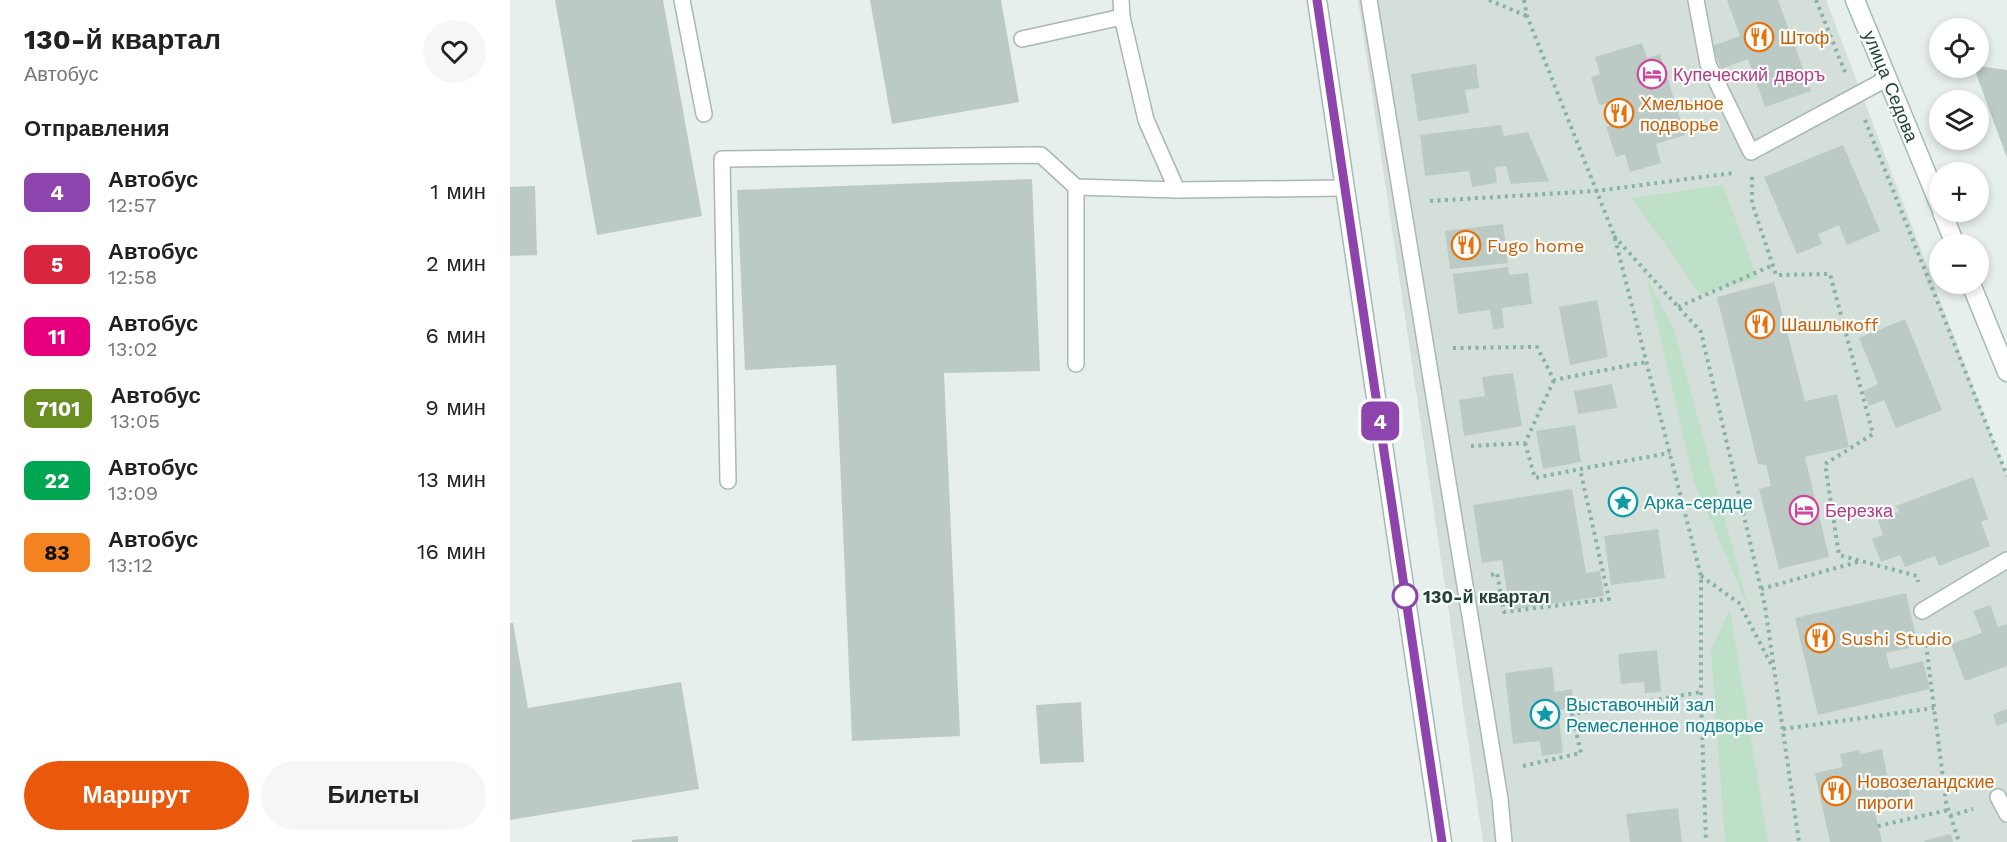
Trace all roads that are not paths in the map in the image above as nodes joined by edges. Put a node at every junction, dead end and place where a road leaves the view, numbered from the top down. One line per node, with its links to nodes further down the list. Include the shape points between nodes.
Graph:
1 (682, 0): 10 (lane)
2 (1121, 0): 7 (lane)
3 (1317, 0): 13 (main road)
4 (1369, 0): 24 (lane)
5 (1696, 0): 9 (lane, via 1708,64 1751,152)
6 (1855, 0): 9 (main road, улица Седова)
7 (1122, 17): 8 (lane); 14 (lane, via 1146,120)
8 (1022, 39)
9 (1888, 78): 11 (main road, улица Седова)
10 (704, 114)
11 (1929, 179)
12 (1076, 187): 14 (lane); 16 (lane); 18 (lane, via 1041,155 722,159)
13 (1345, 188): 14 (lane); 23 (main road)
14 (1177, 190)
15 (1975, 294): 17 (main road)
16 (1076, 364)
17 (2007, 372)
18 (728, 481)
19 (2007, 560): 20 (lane)
20 (1922, 611)
21 (1998, 797): 22 (lane)
22 (2007, 814)
23 (1442, 842)
24 (1504, 842)

